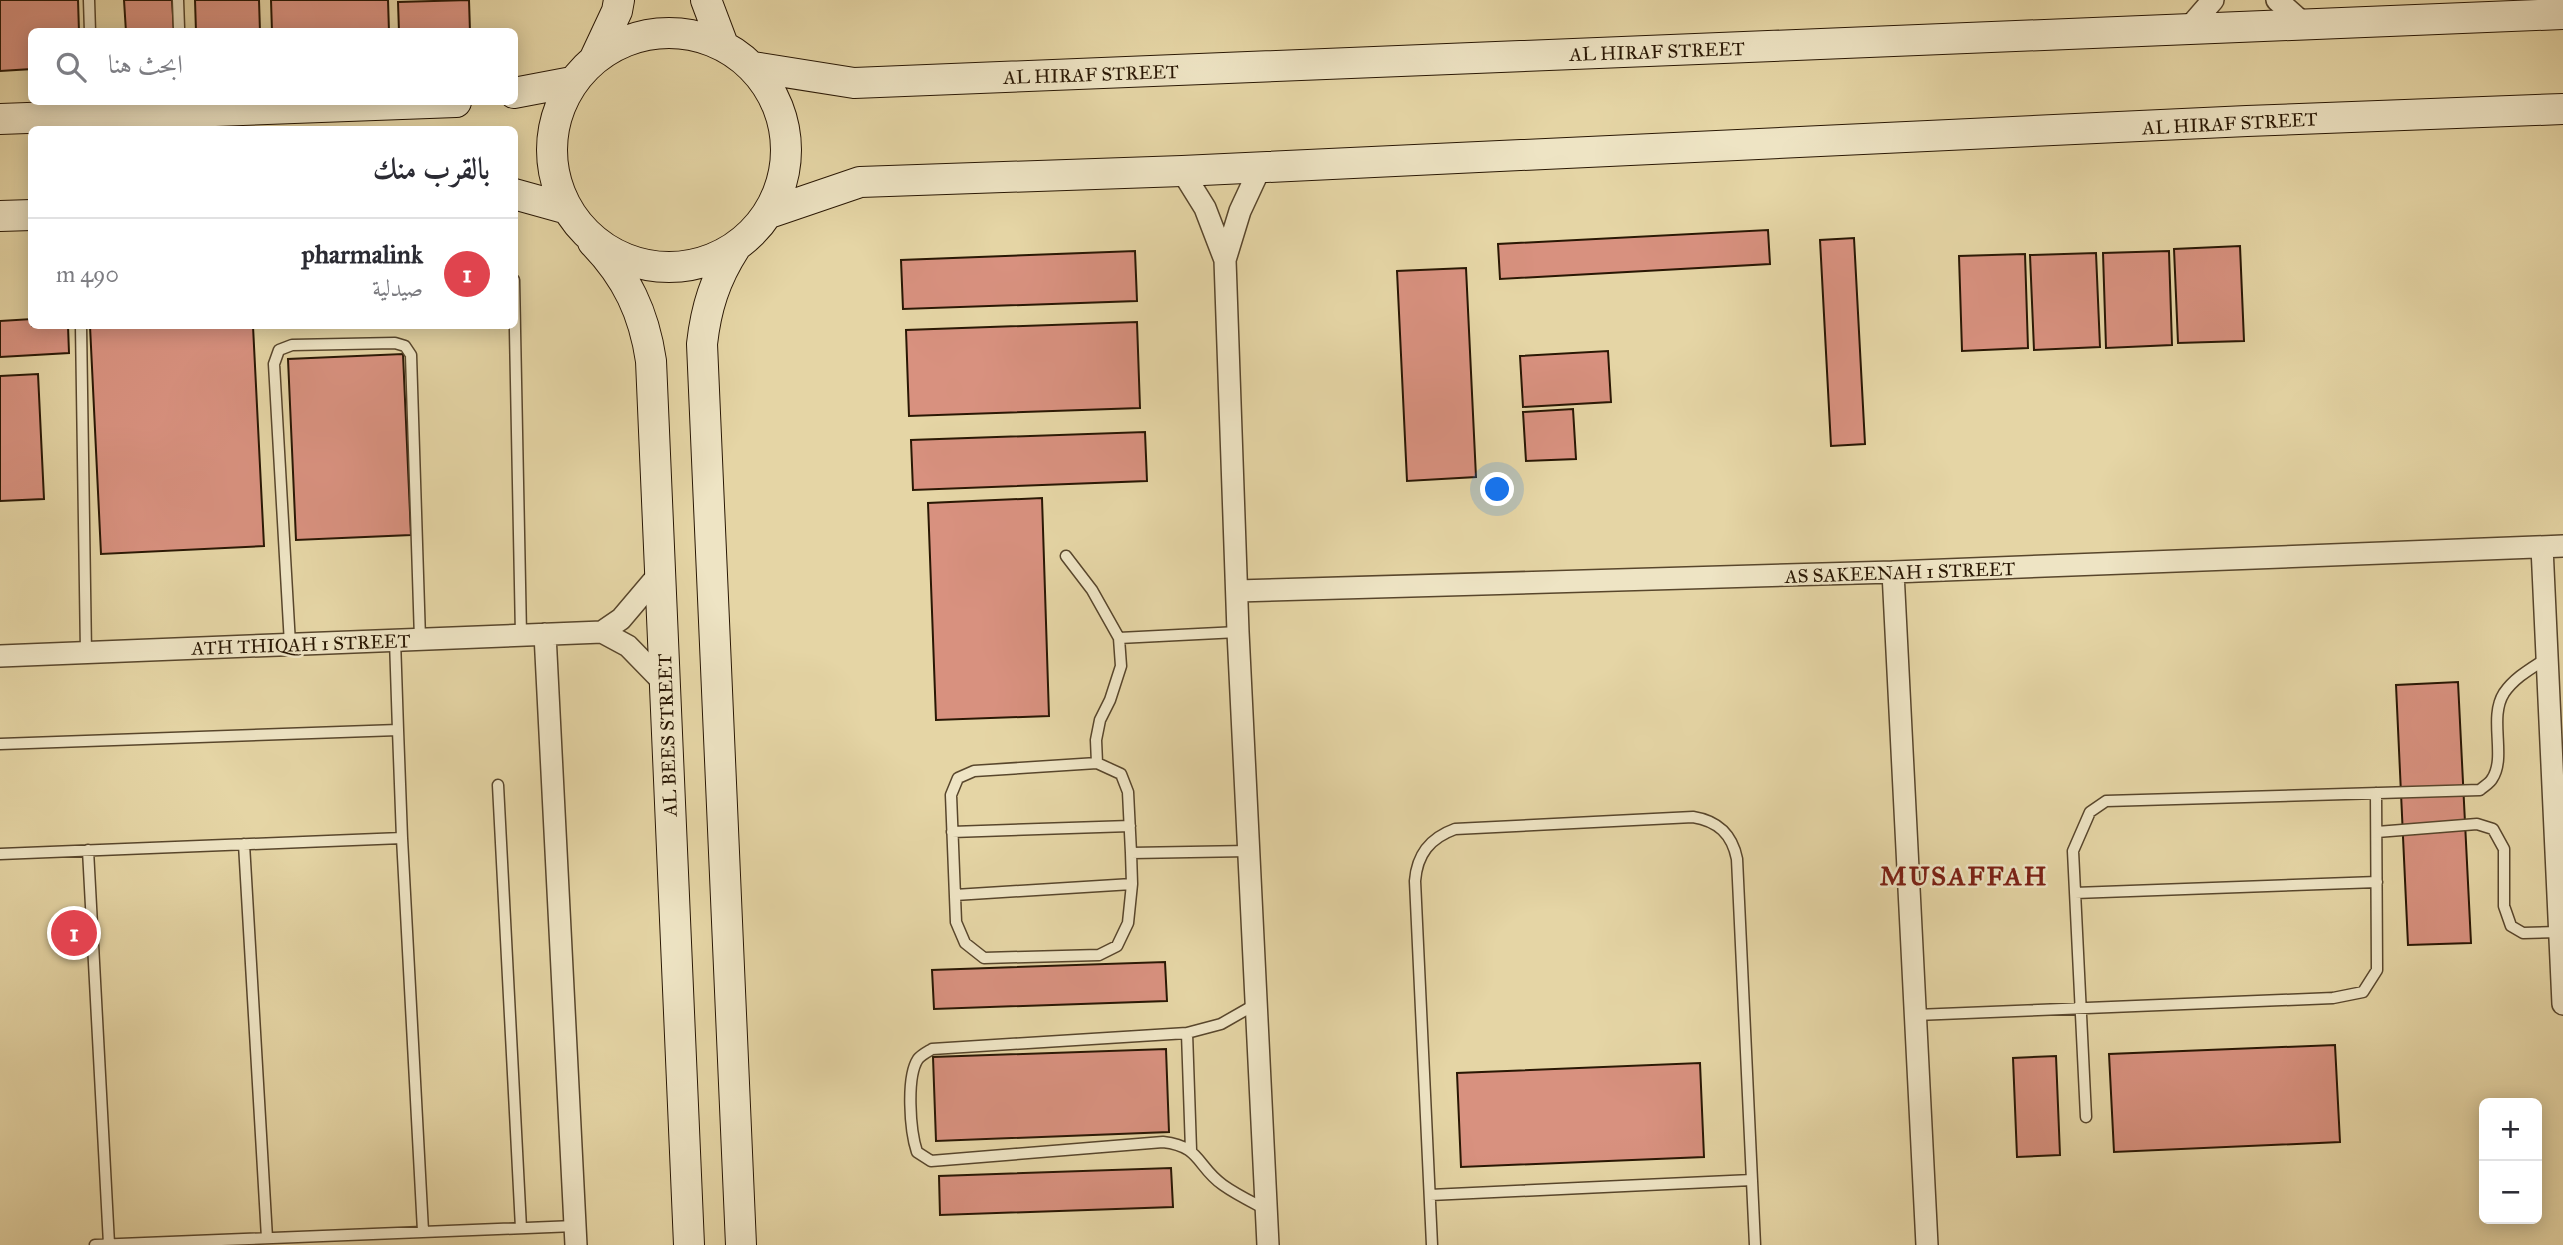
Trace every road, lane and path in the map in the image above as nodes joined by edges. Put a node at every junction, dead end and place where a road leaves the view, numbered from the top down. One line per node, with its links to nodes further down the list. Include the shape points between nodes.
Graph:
1 (89, 0): 9 (lane)
2 (178, 0): 10 (lane)
3 (619, 0): 13 (street)
4 (706, 0): 12 (street)
5 (2213, 0): 11 (street)
6 (2277, 0): 8 (street)
7 (2563, 13): 8 (street, AL HIRAF STREET)
8 (2304, 24): 11 (street, AL HIRAF STREET)
9 (90, 28)
10 (179, 28)
11 (2187, 30): 14 (street, AL HIRAF STREET, via 853,83)
12 (723, 46): 13 (street, via 691,34 657,33 624,41); 14 (street)
13 (595, 58): 15 (street)
14 (752, 67): 24 (street, via 776,99 787,137 785,177)
15 (572, 82): 16 (street); 23 (street, via 557,112 550,145 554,178)
16 (518, 92)
17 (376, 105): 19 (street)
18 (2563, 109): 20 (street, AL HIRAF STREET)
19 (0, 119)
20 (1260, 168): 21 (street, AL HIRAF STREET); 29 (street)
21 (1182, 171): 24 (street, AL HIRAF STREET, via 860,181); 29 (street, via 1205,208)
22 (518, 195): 23 (street)
23 (568, 209): 27 (street)
24 (769, 213): 28 (street)
25 (28, 215): 26 (street)
26 (0, 216)
27 (593, 242): 28 (street, via 626,261 663,268 701,264); 35 (street, AL BEES STREET, via 634,296 648,339)
28 (735, 248): 86 (street, via 708,303 702,344)
29 (1225, 260): 36 (street)
30 (81, 329): 45 (lane)
31 (515, 329): 40 (lane)
32 (2552, 546): 34 (street, AS SAKEENAH 1 STREET); 47 (street)
33 (1066, 555): 41 (lane)
34 (1893, 572): 36 (street, AS SAKEENAH 1 STREET); 72 (street)
35 (660, 573): 37 (street, via 621,619); 48 (street, AL BEES STREET)
36 (1237, 592): 38 (street)
37 (602, 632): 39 (street, ATH THIQAH 1 STREET); 48 (street, via 628,646)
38 (1238, 632): 41 (lane); 61 (street)
39 (545, 634): 40 (street, ATH THIQAH 1 STREET); 81 (street)
40 (521, 635): 42 (street, ATH THIQAH 1 STREET)
41 (1119, 638): 51 (lane, via 1121,666 1100,720)
42 (420, 639): 43 (street, ATH THIQAH 1 STREET); 44 (lane, via 411,355 405,346 395,343 292,345 279,350 274,364)
43 (395, 640): 44 (street, ATH THIQAH 1 STREET); 49 (lane)
44 (290, 644): 45 (street, ATH THIQAH 1 STREET)
45 (86, 653): 46 (street, ATH THIQAH 1 STREET)
46 (0, 656)
47 (2547, 658): 53 (street); 54 (lane, via 2502,695 2496,726 2497,763 2493,779 2480,790)
48 (664, 684): 85 (street, AL BEES STREET)
49 (398, 730): 50 (lane); 58 (lane)
50 (0, 744)
51 (1097, 763): 55 (lane, via 1121,774 1128,792); 56 (lane, via 974,771 958,778 951,795)
52 (498, 785): 79 (lane)
53 (2558, 787): 68 (street)
54 (2376, 793): 57 (lane); 66 (lane, via 2106,801 2090,812 2073,851)
55 (1130, 826): 56 (lane); 62 (lane)
56 (952, 832): 67 (lane)
57 (2376, 832): 64 (lane); 68 (lane, via 2477,824 2493,829 2504,849 2504,906 2511,926 2523,933)
58 (402, 838): 59 (lane); 80 (lane)
59 (244, 844): 60 (lane); 82 (lane)
60 (88, 850): 63 (lane); 83 (lane)
61 (1249, 851): 62 (lane); 69 (street)
62 (1131, 853): 65 (lane)
63 (0, 854)
64 (2377, 882): 66 (lane); 71 (lane, via 2377,970 2363,992 2333,998)
65 (1132, 884): 67 (lane); 67 (lane, via 1128,923 1118,946 1098,955 984,958 965,943 956,922)
66 (2075, 893): 71 (lane)
67 (955, 895)
68 (2559, 932): 70 (street)
69 (1256, 1004): 73 (lane, via 1221,1024); 78 (street)
70 (2563, 1004)
71 (2080, 1009): 72 (lane); 74 (lane)
72 (1916, 1015): 90 (street)
73 (1187, 1033): 75 (lane); 75 (lane, via 932,1049 919,1057 912,1074 912,1136 917,1153 931,1161 1163,1142)
74 (2086, 1116)
75 (1191, 1150): 78 (lane, via 1222,1185)
76 (1752, 1180): 77 (lane); 77 (lane, via 1735,848 1715,823 1680,817 1455,829 1425,847 1415,881); 89 (lane)
77 (1430, 1195): 88 (lane)
78 (1267, 1210): 87 (street)
79 (521, 1228): 80 (lane); 81 (lane)
80 (423, 1231): 82 (lane)
81 (576, 1235)
82 (267, 1238): 83 (lane)
83 (109, 1244): 84 (lane)
84 (95, 1245)
85 (689, 1245)
86 (741, 1245)
87 (1268, 1245)
88 (1432, 1245)
89 (1755, 1245)
90 (1927, 1245)

